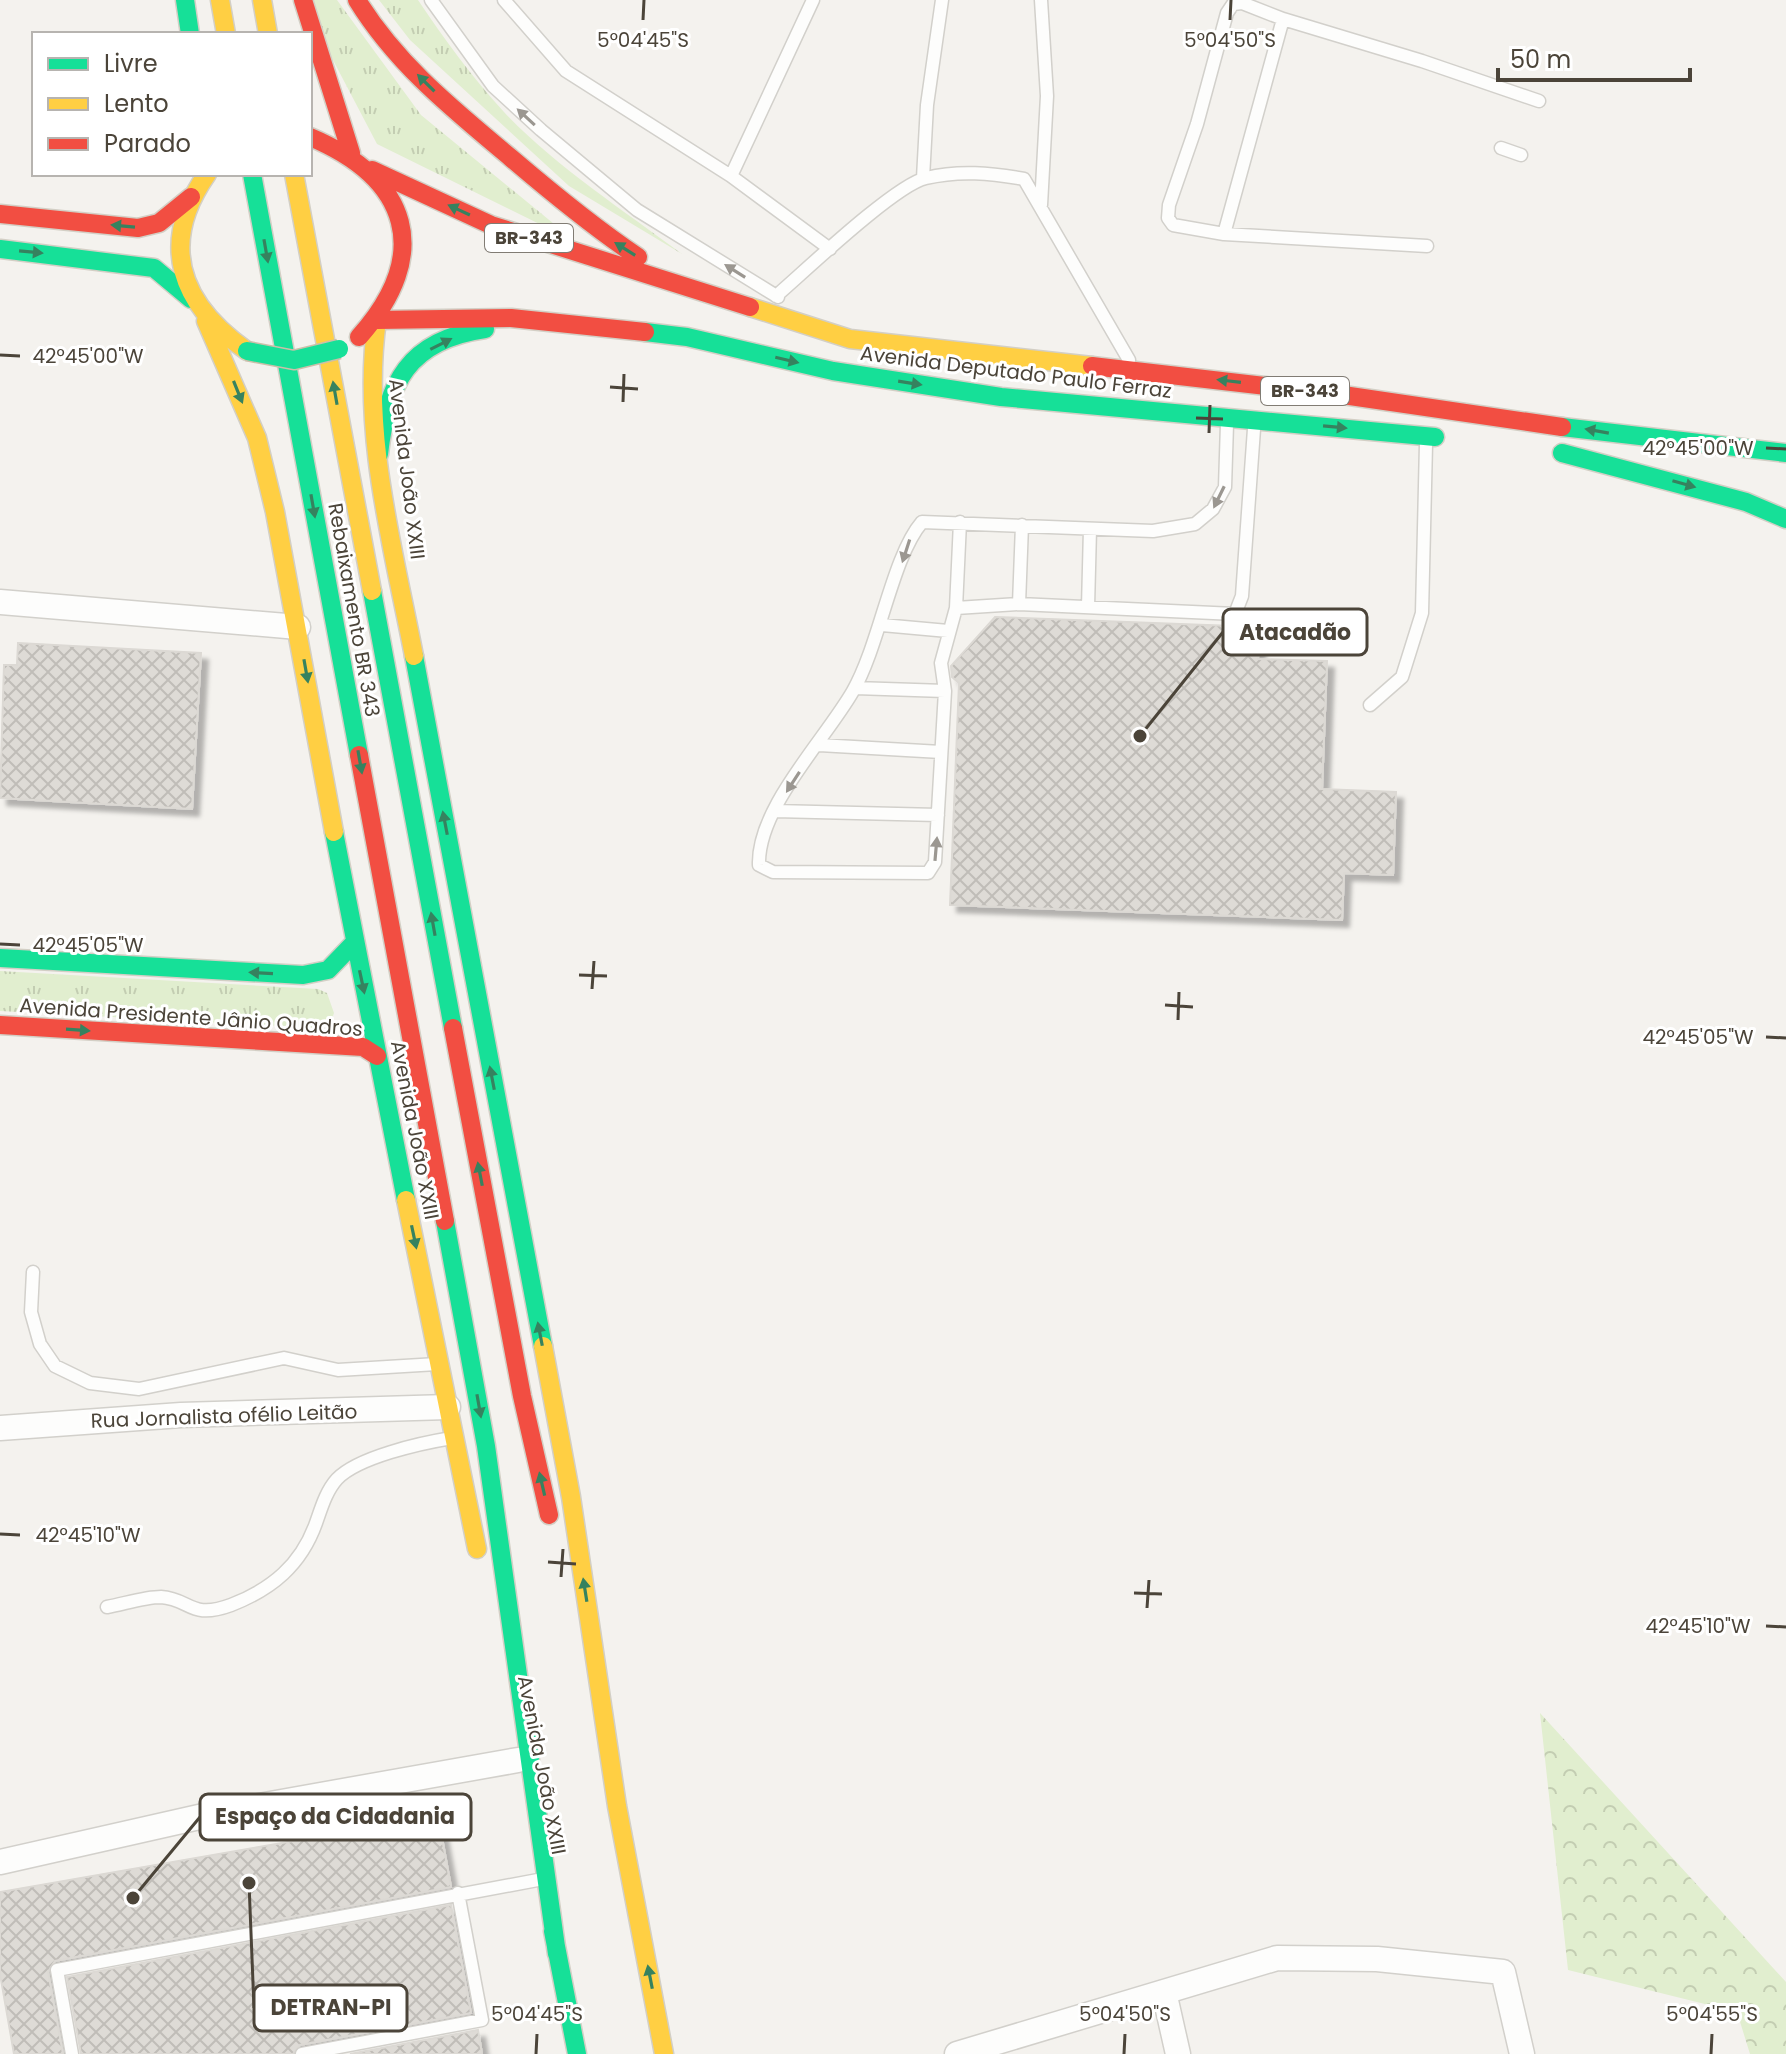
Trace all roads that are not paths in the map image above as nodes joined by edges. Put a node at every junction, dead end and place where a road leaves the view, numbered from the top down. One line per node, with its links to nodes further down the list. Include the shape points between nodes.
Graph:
1 (185, 0): 12 (main road)
2 (220, 0): 13 (main road)
3 (262, 0): 14 (main road)
4 (303, 0): 18 (main road)
5 (357, 0): 34 (main road, one-way to 5, via 592,228 449,106)
6 (431, 0): 35 (lane, Avenida Deputado Paulo Ferraz, one-way to 6, via 637,210 541,130 493,86)
7 (504, 0): 25 (lane, via 566,71)
8 (813, 0): 25 (lane)
9 (942, 0): 26 (lane)
10 (1041, 0): 28 (lane, via 1047,96)
11 (1283, 19): 15 (lane); 30 (lane); 30 (lane, via 1242,3 1233,4 1227,13 1169,205 1173,225)
12 (190, 32)
13 (226, 32)
14 (268, 32)
15 (1539, 101)
16 (312, 138): 18 (main road, BR-343)
17 (1501, 148): 19 (lane)
18 (351, 153): 20 (main road, BR-343)
19 (1521, 155)
20 (372, 170): 34 (main road, Avenida Deputado Paulo Ferraz / BR-343, one-way to 20, via 491,225); 37 (main road, BR-343, via 391,197 401,228 402,261 394,292)
21 (192, 176): 27 (main road, BR-343)
22 (206, 176): 27 (main road, BR-343)
23 (252, 176): 70 (main road, Rebaixamento BR 343, one-way to 70)
24 (294, 176): 77 (main road, Rebaixamento BR 343, one-way to 24, via 522,1396)
25 (731, 176): 33 (lane)
26 (923, 178): 28 (lane, via 986,171 1024,179); 33 (lane)
27 (191, 197): 29 (main road, one-way to 29, via 159,223 138,228); 36 (main road, BR-343, via 181,230 180,265)
28 (1041, 205): 41 (lane)
29 (0, 214)
30 (1224, 234): 31 (lane)
31 (1427, 246)
32 (0, 249): 36 (main road, one-way to 36, via 154,268)
33 (830, 249): 35 (lane)
34 (691, 290): 40 (main road, Avenida Deputado Paulo Ferraz / BR-343)
35 (776, 296): 40 (lane, Avenida Deputado Paulo Ferraz)
36 (191, 299): 38 (main road, BR-343)
37 (377, 320): 38 (main road, BR-343, bridge, via 339,349 294,360 247,351); 39 (main road, Avenida Deputado Paulo Ferraz / BR-343, via 511,318); 48 (main road, Avenida João XXIII, via 371,349)
38 (206, 321): 58 (main road, Avenida João XXIII, one-way to 58, via 257,438)
39 (687, 337): 42 (main road, Avenida Deputado Paulo Ferraz / BR-343, one-way to 42, via 879,378 1001,397); 48 (main road, one-way to 39, via 384,416 403,370 440,343 475,330 512,327)
40 (850, 339): 41 (main road, Avenida Deputado Paulo Ferraz / BR-343)
41 (1137, 373): 47 (main road, Avenida Deputado Paulo Ferraz / BR-343, one-way to 41)
42 (1227, 420): 43 (main road, Avenida Deputado Paulo Ferraz / BR-343); 52 (lane, one-way to 52, via 1225,487 1213,509 1195,524 1153,531)
43 (1254, 420): 44 (main road, Avenida Deputado Paulo Ferraz / BR-343, one-way to 44); 55 (lane, via 1239,610 1235,614)
44 (1426, 436): 45 (main road, Avenida Deputado Paulo Ferraz / BR-343); 62 (lane, via 1422,613 1402,677)
45 (1455, 440)
46 (1540, 449): 49 (main road, one-way to 49, via 1594,458 1746,502)
47 (1786, 453)
48 (379, 454): 83 (main road, Avenida João XXIII, one-way to 48, via 571,1497)
49 (1786, 519)
50 (960, 522): 51 (lane); 56 (lane); 57 (lane, one-way to 57, via 922,522 911,535)
51 (1022, 525): 52 (lane); 54 (lane)
52 (1090, 529): 55 (lane)
53 (0, 602): 58 (street)
54 (1019, 604): 55 (lane); 56 (lane)
55 (1088, 607)
56 (956, 608): 59 (lane)
57 (882, 625): 59 (lane); 60 (lane)
58 (298, 627): 67 (main road, Avenida João XXIII, one-way to 67)
59 (948, 631): 61 (lane, via 941,663)
60 (855, 688): 61 (lane); 63 (lane)
61 (945, 691): 64 (lane)
62 (1370, 705)
63 (819, 745): 64 (lane); 65 (lane, one-way to 65)
64 (941, 752): 66 (lane)
65 (775, 811): 66 (lane); 66 (lane, one-way to 66, via 758,845 759,865 773,872 928,873 935,862)
66 (938, 815)
67 (354, 943): 68 (main road, one-way to 68, via 328,970 303,975); 71 (main road, Avenida João XXIII, one-way to 71)
68 (0, 958)
69 (0, 1025): 71 (main road, Avenida Presidente Jânio Quadros, one-way to 71, via 363,1047)
70 (414, 1054): 87 (main road, Avenida João XXIII, one-way to 87, via 486,1446)
71 (377, 1056): 73 (main road, Avenida João XXIII, one-way to 73)
72 (33, 1272): 73 (lane, via 31,1312 40,1344 55,1366 90,1383 139,1389 284,1358 338,1370)
73 (440, 1363): 74 (main road, Avenida João XXIII)
74 (448, 1407): 75 (street, Rua Jornalista ofélio Leitão, via 181,1415); 76 (main road, Avenida João XXIII)
75 (0, 1428)
76 (455, 1438): 78 (main road, Avenida João XXIII); 80 (lane, via 385,1453 338,1478 303,1556 288,1573 233,1604 210,1611 187,1609 159,1597)
77 (554, 1533)
78 (479, 1561)
79 (564, 1578): 83 (main road, Avenida João XXIII)
80 (107, 1607)
81 (494, 1637): 82 (main road, Avenida João XXIII)
82 (518, 1760): 84 (street, via 208,1815); 85 (main road, Avenida João XXIII)
83 (617, 1806): 92 (main road, Avenida João XXIII, one-way to 83)
84 (0, 1862)
85 (543, 1879): 86 (lane); 87 (main road, Avenida João XXIII)
86 (458, 1893): 89 (lane, via 57,1970); 90 (lane, via 482,2020)
87 (557, 1954): 91 (main road, Avenida João XXIII)
88 (1164, 1992): 93 (street); 94 (street); 95 (street, via 1277,1958 1314,1955 1503,1972)
89 (72, 2054)
90 (302, 2054)
91 (577, 2054)
92 (664, 2054)
93 (957, 2054)
94 (1178, 2054)
95 (1522, 2054)

